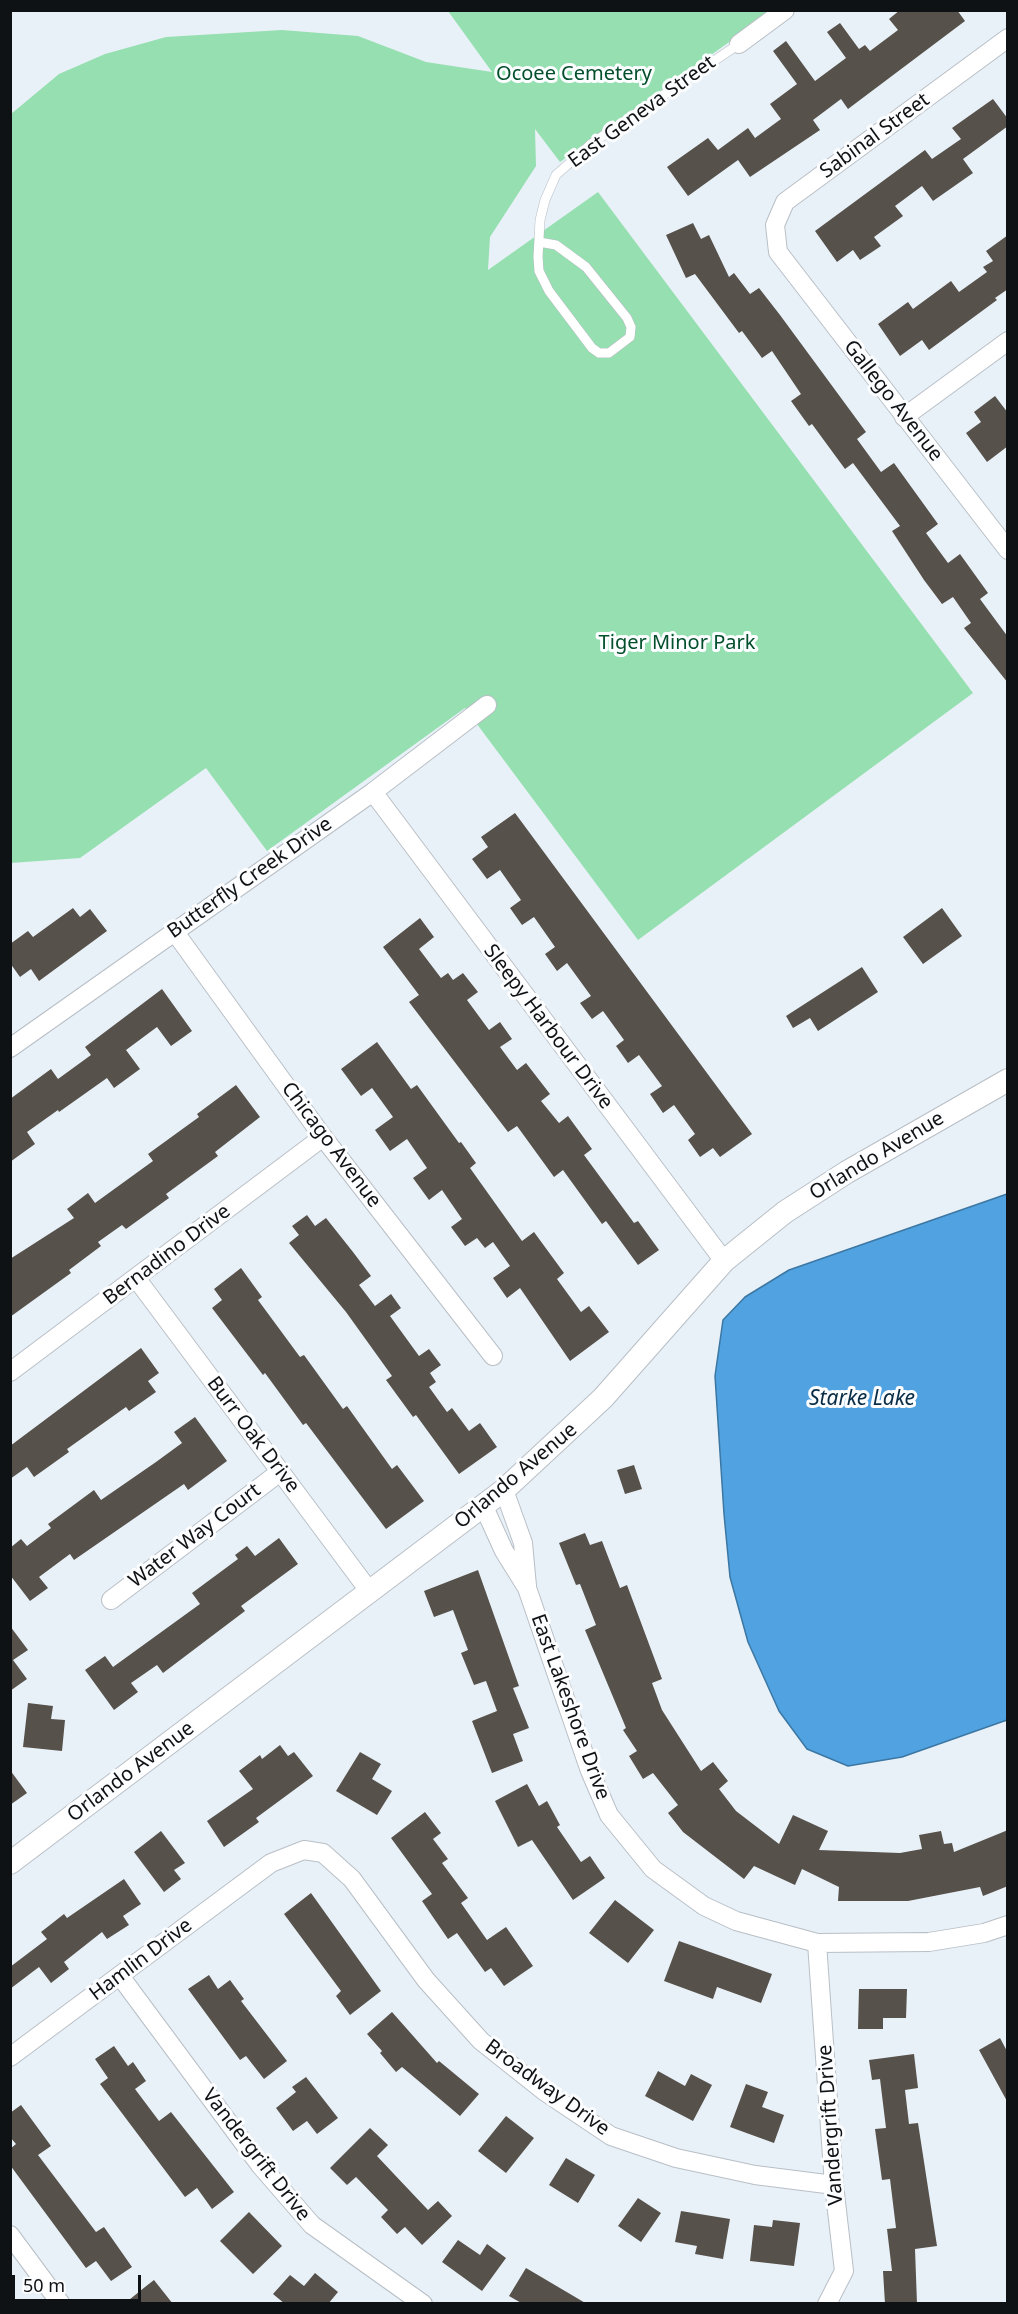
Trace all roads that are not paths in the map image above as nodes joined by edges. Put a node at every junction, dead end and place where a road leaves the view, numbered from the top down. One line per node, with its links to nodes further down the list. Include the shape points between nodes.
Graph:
1 (786, 10): 3 (street, East Geneva Street)
2 (1008, 38): 5 (street, Sabinal Street, via 785,202 775,225)
3 (739, 44): 4 (lane, East Geneva Street, via 591,144 556,175 545,200)
4 (539, 242): 4 (lane, East Geneva Street, via 539,271 549,291 592,348 599,353 609,352 630,337 627,318 586,267 556,245)
5 (778, 252): 7 (street, Gallego Avenue)
6 (1008, 342): 7 (street)
7 (904, 417): 8 (street, Gallego Avenue)
8 (1008, 550)
9 (487, 705): 10 (street, Butterfly Creek Drive)
10 (373, 792): 11 (street, Butterfly Creek Drive); 15 (street, Sleepy Harbour Drive)
11 (174, 931): 12 (street, Butterfly Creek Drive); 14 (street, Chicago Avenue)
12 (10, 1048)
13 (1008, 1080): 15 (street, Orlando Avenue, via 820,1189)
14 (323, 1137): 16 (street, Bernadino Drive); 17 (street, Chicago Avenue)
15 (724, 1261): 20 (street, Orlando Avenue, via 603,1398)
16 (136, 1278): 18 (street, Bernadino Drive); 19 (street, Burr Oak Drive)
17 (493, 1356)
18 (10, 1371)
19 (280, 1472): 23 (street, Burr Oak Drive); 24 (street, Water Way Court)
20 (504, 1490): 21 (street, Orlando Avenue); 22 (street, East Lakeshore Drive, via 524,1543)
21 (484, 1507): 22 (street, East Lakeshore Drive); 23 (street, Orlando Avenue)
22 (527, 1588): 28 (street, East Lakeshore Drive, via 609,1815 653,1869 704,1906 736,1921)
23 (370, 1592): 25 (street, Orlando Avenue)
24 (111, 1600)
25 (10, 1863)
26 (271, 1863): 29 (street, Hamlin Drive); 31 (street, Broadway Drive, via 304,1850 322,1853 352,1879 426,1980 481,2041 544,2091 611,2136 676,2158 755,2175)
27 (1008, 1925): 28 (street, East Lakeshore Drive, via 929,1942)
28 (817, 1943): 31 (street, Vandergrift Drive)
29 (120, 1976): 30 (street, Hamlin Drive); 34 (street, Vandergrift Drive, via 260,2165 312,2225)
30 (10, 2057)
31 (834, 2185): 35 (street, Vandergrift Drive, via 844,2271)
32 (10, 2235): 33 (street)
33 (61, 2304)
34 (423, 2304)
35 (827, 2304)

